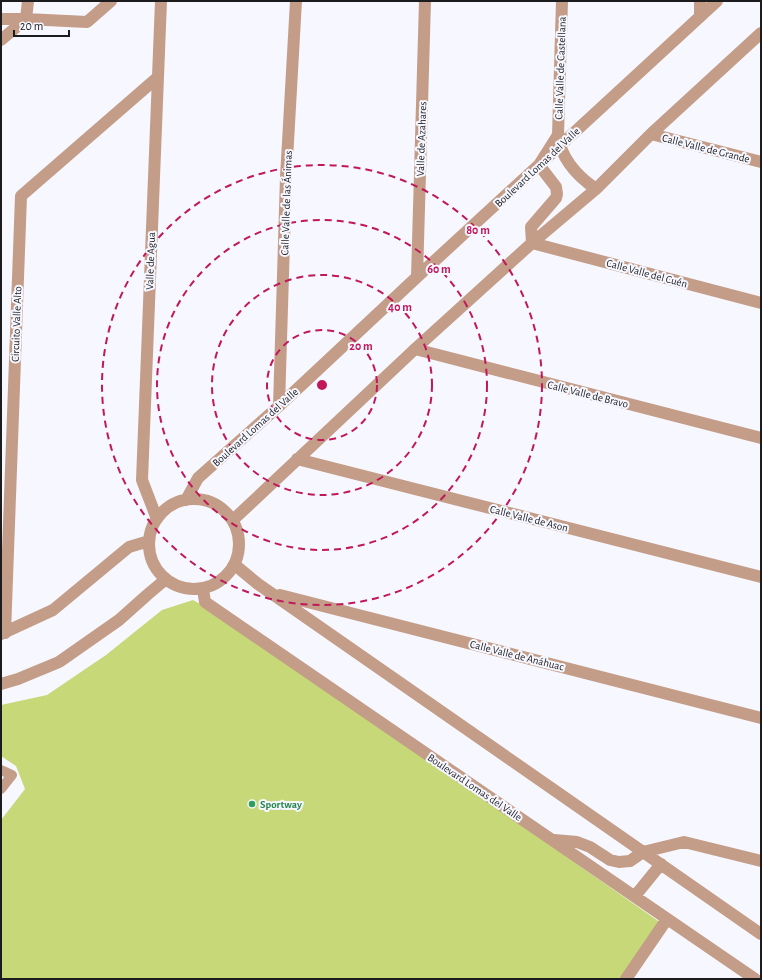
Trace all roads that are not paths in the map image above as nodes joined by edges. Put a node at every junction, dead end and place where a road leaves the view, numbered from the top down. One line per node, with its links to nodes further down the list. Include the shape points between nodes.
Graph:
1 (28, 1): 11 (street)
2 (111, 1): 11 (street, via 88,22)
3 (161, 1): 14 (street, Valle de Agua)
4 (296, 1): 24 (street, Calle Valle de las Ánimas, via 286,177)
5 (425, 1): 21 (street, Valle de Azahares)
6 (562, 1): 16 (street, Calle Valle de Castellana)
7 (700, 1): 9 (street)
8 (718, 1): 9 (street, Boulevard Lomas del Valle)
9 (700, 17): 16 (street, Boulevard Lomas del Valle)
10 (1, 19): 11 (street)
11 (26, 19): 13 (street)
12 (761, 33): 15 (street)
13 (1, 40)
14 (158, 77): 28 (street, Valle de Agua, via 142,480); 36 (street, Circuito Valle Alto, via 21,196)
15 (651, 134): 17 (street, Calle Valle de Grande); 19 (street)
16 (559, 141): 18 (street, Boulevard Lomas del Valle); 19 (street, via 572,168)
17 (761, 162)
18 (539, 165): 20 (street, via 556,187 557,194 531,227); 21 (street, Boulevard Lomas del Valle)
19 (596, 189): 20 (street)
20 (532, 243): 22 (street, Calle Valle del Cuén); 23 (street)
21 (417, 277): 24 (street, Boulevard Lomas del Valle)
22 (761, 303)
23 (415, 349): 25 (street, Calle Valle de Bravo); 26 (street)
24 (279, 406): 27 (street, Boulevard Lomas del Valle, via 198,478)
25 (761, 438)
26 (297, 459): 29 (street); 32 (street, Calle Valle de Ason)
27 (186, 500): 28 (street, via 174,504); 29 (street, via 211,502 223,509)
28 (157, 519): 30 (street)
29 (233, 520): 31 (street, via 240,546)
30 (149, 541): 33 (street, via 153,562 158,572); 36 (street, via 129,547 53,610)
31 (235, 565): 34 (street, via 222,580); 35 (street)
32 (761, 577)
33 (166, 579): 34 (street, via 176,586); 37 (street, via 119,620 59,662)
34 (203, 589): 41 (street, Boulevard Lomas del Valle, via 204,602)
35 (273, 593): 38 (street, Calle Valle de Anáhuac); 42 (street)
36 (3, 634)
37 (1, 684)
38 (761, 718)
39 (1, 770): 40 (lane, via 12,775)
40 (1, 789)
41 (552, 840): 42 (street, via 576,842 619,862 630,860); 45 (street, Boulevard Lomas del Valle)
42 (643, 852): 43 (street, via 684,842); 44 (street)
43 (761, 861)
44 (661, 864): 45 (street); 47 (street)
45 (635, 896): 46 (street, Boulevard Lomas del Valle)
46 (667, 919): 48 (street); 49 (street, Boulevard Lomas del Valle)
47 (761, 934)
48 (626, 979)
49 (755, 979)

